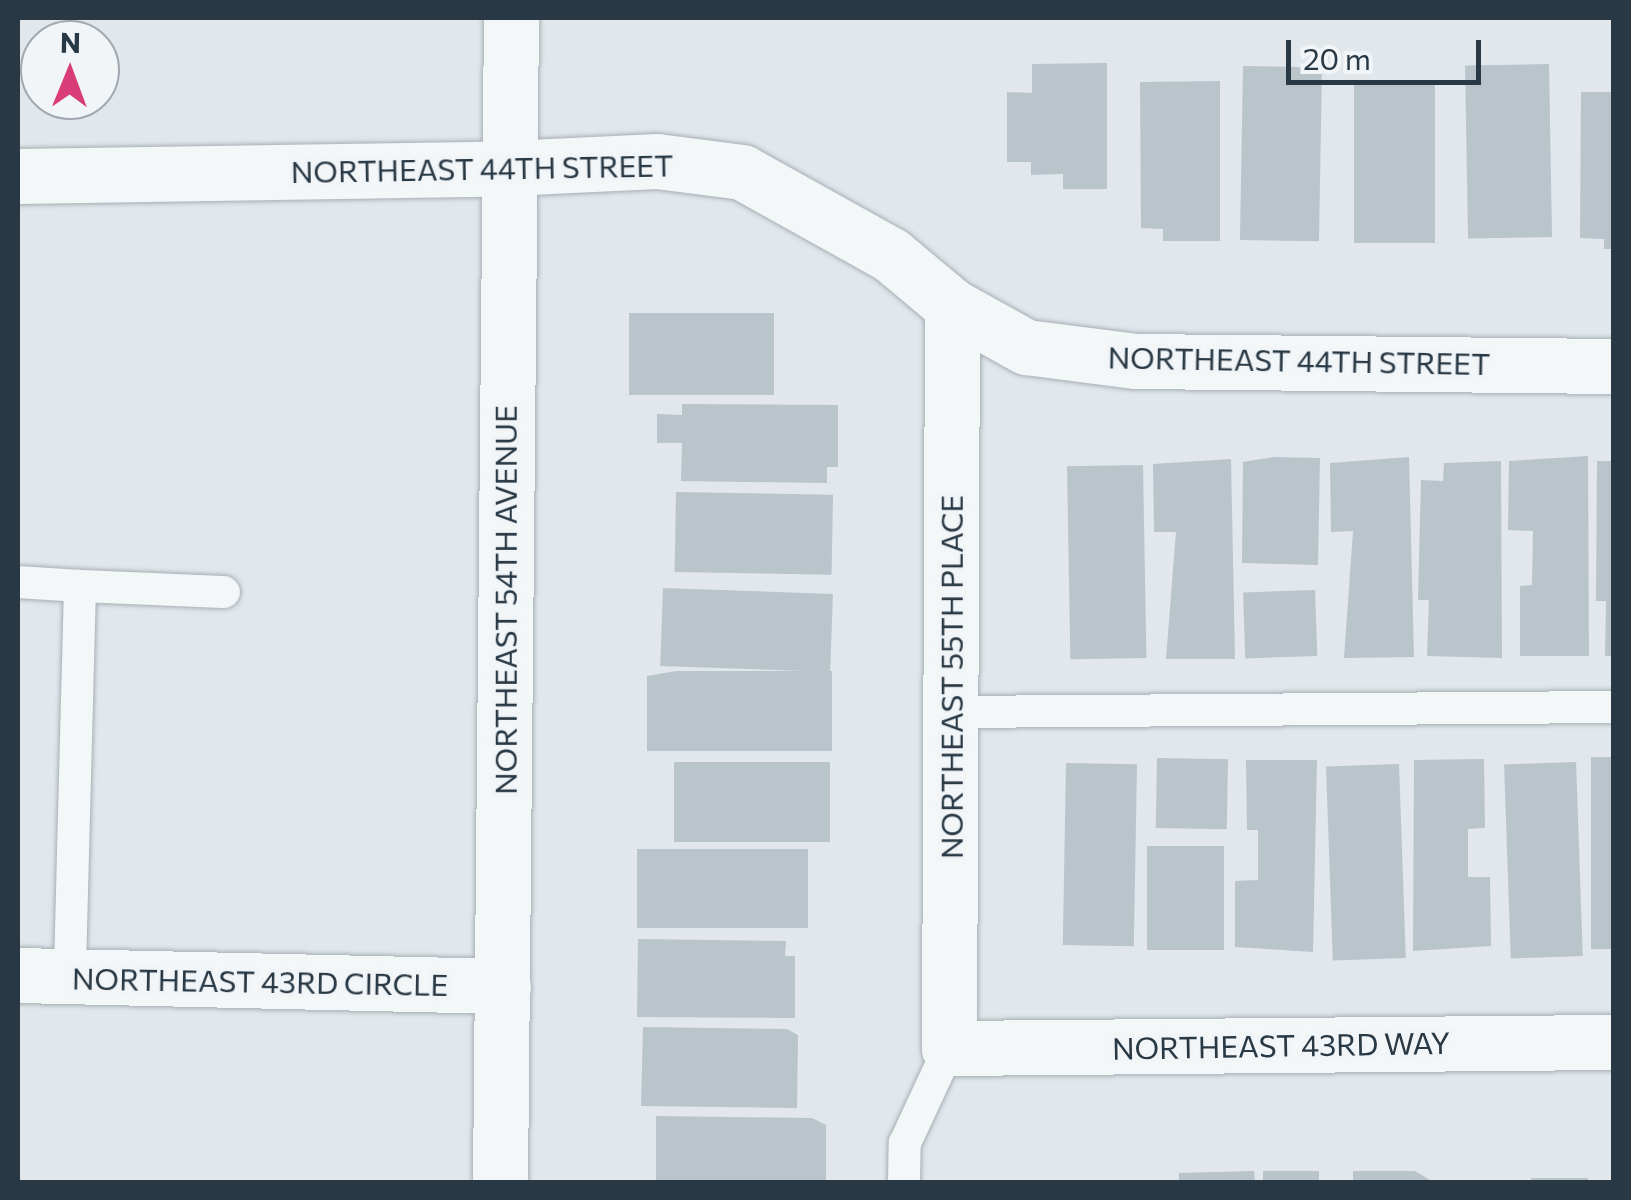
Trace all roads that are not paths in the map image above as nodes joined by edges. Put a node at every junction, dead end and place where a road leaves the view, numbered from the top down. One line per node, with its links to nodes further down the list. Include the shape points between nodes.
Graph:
1 (512, 18): 2 (street, NORTHEAST 54TH AVENUE)
2 (508, 168): 3 (street, NORTHEAST 44TH STREET); 4 (street, NORTHEAST 44TH STREET, via 657,160 742,172 891,255); 12 (street, NORTHEAST 54TH AVENUE)
3 (18, 176)
4 (952, 306): 5 (street, NORTHEAST 44TH STREET, via 1026,347 1136,361); 10 (street, NORTHEAST 55TH PLACE)
5 (1614, 366)
6 (18, 582): 7 (lane)
7 (80, 586): 8 (lane); 11 (lane)
8 (224, 592)
9 (1614, 707): 10 (lane)
10 (951, 712): 14 (street, NORTHEAST 55TH PLACE)
11 (44, 976): 12 (street, NORTHEAST 43RD CIRCLE)
12 (502, 986): 15 (street, NORTHEAST 54TH AVENUE)
13 (1614, 1042): 14 (street, NORTHEAST 43RD WAY)
14 (950, 1048): 16 (lane, via 904,1143)
15 (500, 1182)
16 (904, 1182)

